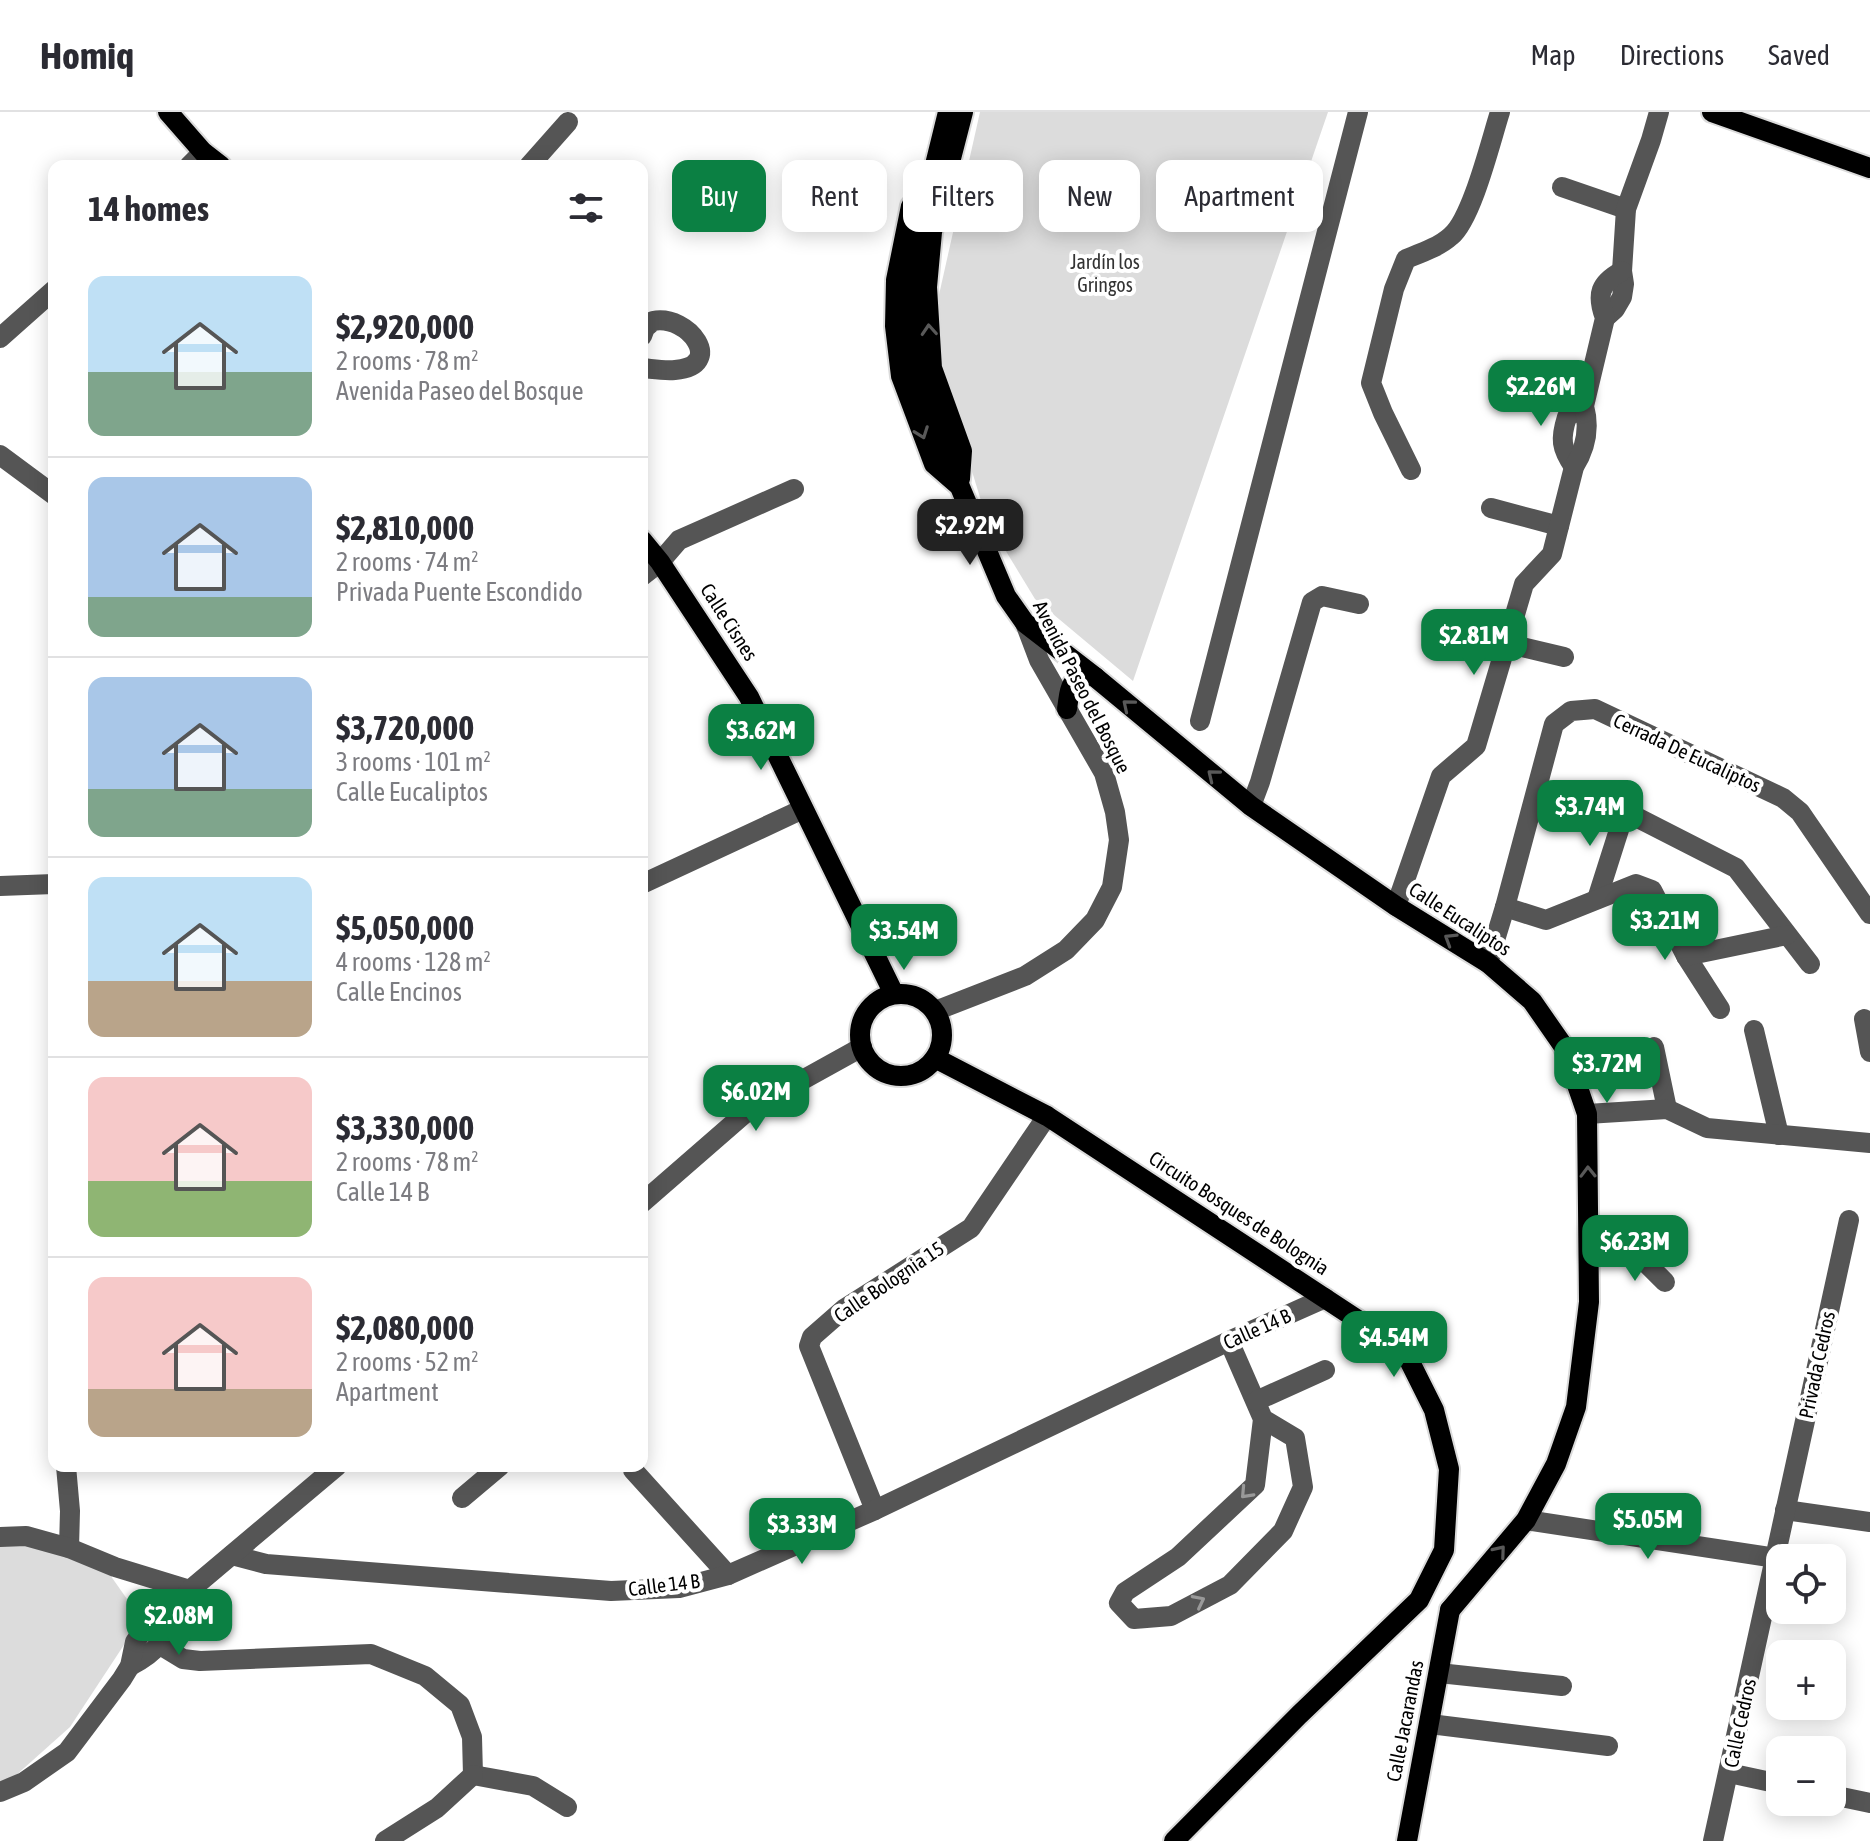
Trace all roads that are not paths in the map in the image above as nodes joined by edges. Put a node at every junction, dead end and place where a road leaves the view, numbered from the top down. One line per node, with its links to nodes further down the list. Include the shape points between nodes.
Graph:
1 (168, 112): 10 (main road)
2 (934, 112): 21 (main road, Avenida Paseo del Bosque, one-way to 21, via 904,233 895,326 901,376 934,464)
3 (948, 112): 21 (main road, via 918,234 910,324 917,374)
4 (963, 112): 21 (main road, Avenida Paseo del Bosque, one-way to 4, via 962,451 932,368 927,287 932,232)
5 (1358, 112): 36 (street)
6 (1500, 112): 20 (street, via 1461,224 1453,236 1406,259 1394,289 1371,383)
7 (1659, 112): 14 (street)
8 (1712, 112): 12 (main road)
9 (568, 122): 11 (street)
10 (196, 159)
11 (534, 160)
12 (1870, 168)
13 (1562, 187): 14 (street)
14 (1626, 209): 25 (street, via 1622,297 1605,318 1584,406 1587,437)
15 (48, 295): 17 (street)
16 (648, 325): 18 (street, via 664,320 684,326 701,348 691,365)
17 (0, 338)
18 (648, 368)
19 (0, 455): 23 (street)
20 (1411, 470)
21 (960, 487): 30 (main road, Avenida Paseo del Bosque, via 1006,596)
22 (794, 489): 27 (street, via 679,540)
23 (48, 491)
24 (1491, 508): 25 (street)
25 (1559, 526): 32 (street, via 1552,554 1524,584)
26 (648, 547): 27 (main road, Calle Cisnes)
27 (660, 562): 28 (street); 39 (main road, Calle Cisnes, via 749,697)
28 (648, 571)
29 (1359, 604): 38 (street, via 1322,596 1312,602)
30 (1025, 623): 34 (main road, Calle Eucaliptos); 35 (street, Avenida Paseo del Bosque)
31 (1443, 628): 32 (street)
32 (1507, 643): 33 (street); 45 (street, via 1476,746 1441,776)
33 (1564, 657)
34 (1095, 677): 35 (main road, via 1088,674 1070,686); 38 (main road, Calle Eucaliptos, one-way to 34)
35 (1067, 709): 54 (street, Avenida Paseo del Bosque, via 1104,773 1115,812 1119,840 1112,887 1095,920 1066,950 1025,976)
36 (1200, 721)
37 (1591, 794): 40 (street)
38 (1251, 806): 45 (main road, Calle Eucaliptos)
39 (803, 809): 41 (street); 52 (main road, Calle Cisnes)
40 (1625, 811): 44 (street); 48 (street, via 1736,868)
41 (648, 881)
42 (48, 884): 43 (street)
43 (0, 886)
44 (1597, 899): 46 (street, via 1546,920); 49 (street, via 1636,884 1652,890)
45 (1396, 906): 50 (main road, Calle Eucaliptos, one-way to 45)
46 (1505, 907): 47 (street, Cerrada De Eucaliptos, via 1554,724 1571,711 1595,709 1783,798 1800,812); 50 (street, Cerrada De Eucaliptos)
47 (1870, 914)
48 (1787, 935): 49 (street); 51 (street)
49 (1686, 956): 53 (street)
50 (1488, 963): 62 (main road, Calle Eucaliptos, via 1532,1001 1564,1047)
51 (1810, 964)
52 (894, 994): 54 (main road, via 917,997); 57 (main road, via 866,1012)
53 (1720, 1009)
54 (935, 1011): 60 (main road, via 942,1035)
55 (1864, 1019): 59 (street)
56 (1754, 1030): 64 (street)
57 (862, 1047): 60 (main road, via 874,1066 899,1076 913,1074); 66 (street, via 750,1109)
58 (1654, 1047): 61 (street)
59 (1870, 1052)
60 (935, 1058): 63 (main road, Circuito Bosques de Bolognia)
61 (1667, 1109): 62 (street); 64 (street, via 1707,1128)
62 (1587, 1114): 68 (main road, Calle Eucaliptos, one-way to 62)
63 (1047, 1116): 70 (main road, Circuito Bosques de Bolognia); 79 (street, Calle Bolognia 15, via 971,1228 844,1309 812,1337 809,1346)
64 (1779, 1135): 65 (street)
65 (1870, 1143)
66 (648, 1198)
67 (1849, 1220): 80 (street, Privada Cedros)
68 (1589, 1252): 69 (street, via 1635,1252); 81 (main road, Calle Eucaliptos, via 1589,1302 1576,1407 1556,1464)
69 (1665, 1282)
70 (1325, 1298): 71 (street, Calle 14 B); 90 (main road, Circuito Bosques de Bolognia, via 1408,1358 1434,1410 1449,1469 1444,1550)
71 (1229, 1341): 73 (street); 79 (street, Calle 14 B)
72 (1325, 1370): 73 (street)
73 (1260, 1410): 73 (street, one-way to 73, via 1255,1485 1178,1557 1125,1592 1119,1603 1134,1619 1171,1616 1230,1585 1283,1531 1303,1487 1295,1438)
74 (67, 1472): 85 (street)
75 (330, 1472): 86 (street)
76 (493, 1472): 78 (street)
77 (635, 1472): 88 (street)
78 (462, 1498)
79 (875, 1510): 88 (street, Calle 14 B)
80 (1785, 1510): 82 (street); 84 (street, Calle Cedros)
81 (1526, 1520): 87 (street); 93 (main road, Calle Eucaliptos, one-way to 81)
82 (1870, 1522)
83 (0, 1537): 85 (street, via 26,1536)
84 (1779, 1544)
85 (69, 1548): 89 (street)
86 (232, 1555): 88 (street, Calle 14 B, via 266,1564 611,1591 679,1588); 89 (street)
87 (1766, 1556)
88 (728, 1575)
89 (190, 1590): 92 (street)
90 (1419, 1600): 93 (main road); 108 (main road, Circuito Bosques de Bolognia)
91 (1766, 1604): 100 (street, Calle Cedros)
92 (174, 1608): 94 (street); 95 (street, via 153,1616 135,1642)
93 (1450, 1610): 96 (main road, Calle Jacarandas)
94 (160, 1645): 95 (street); 101 (street, via 183,1659 200,1661 371,1654 425,1676 460,1705 472,1737)
95 (130, 1666): 103 (street, via 67,1752)
96 (1439, 1673): 97 (street); 98 (main road, Calle Jacarandas)
97 (1562, 1686)
98 (1430, 1724): 99 (street); 109 (main road, Calle Jacarandas)
99 (1608, 1746)
100 (1729, 1773): 102 (street); 110 (street, Calle Cedros)
101 (473, 1775): 106 (street, via 533,1786); 107 (street, via 437,1808)
102 (1766, 1781)
103 (0, 1792)
104 (1846, 1798): 105 (street)
105 (1870, 1803)
106 (567, 1807)
107 (385, 1841)
108 (1174, 1841)
109 (1407, 1841)
110 (1713, 1841)

